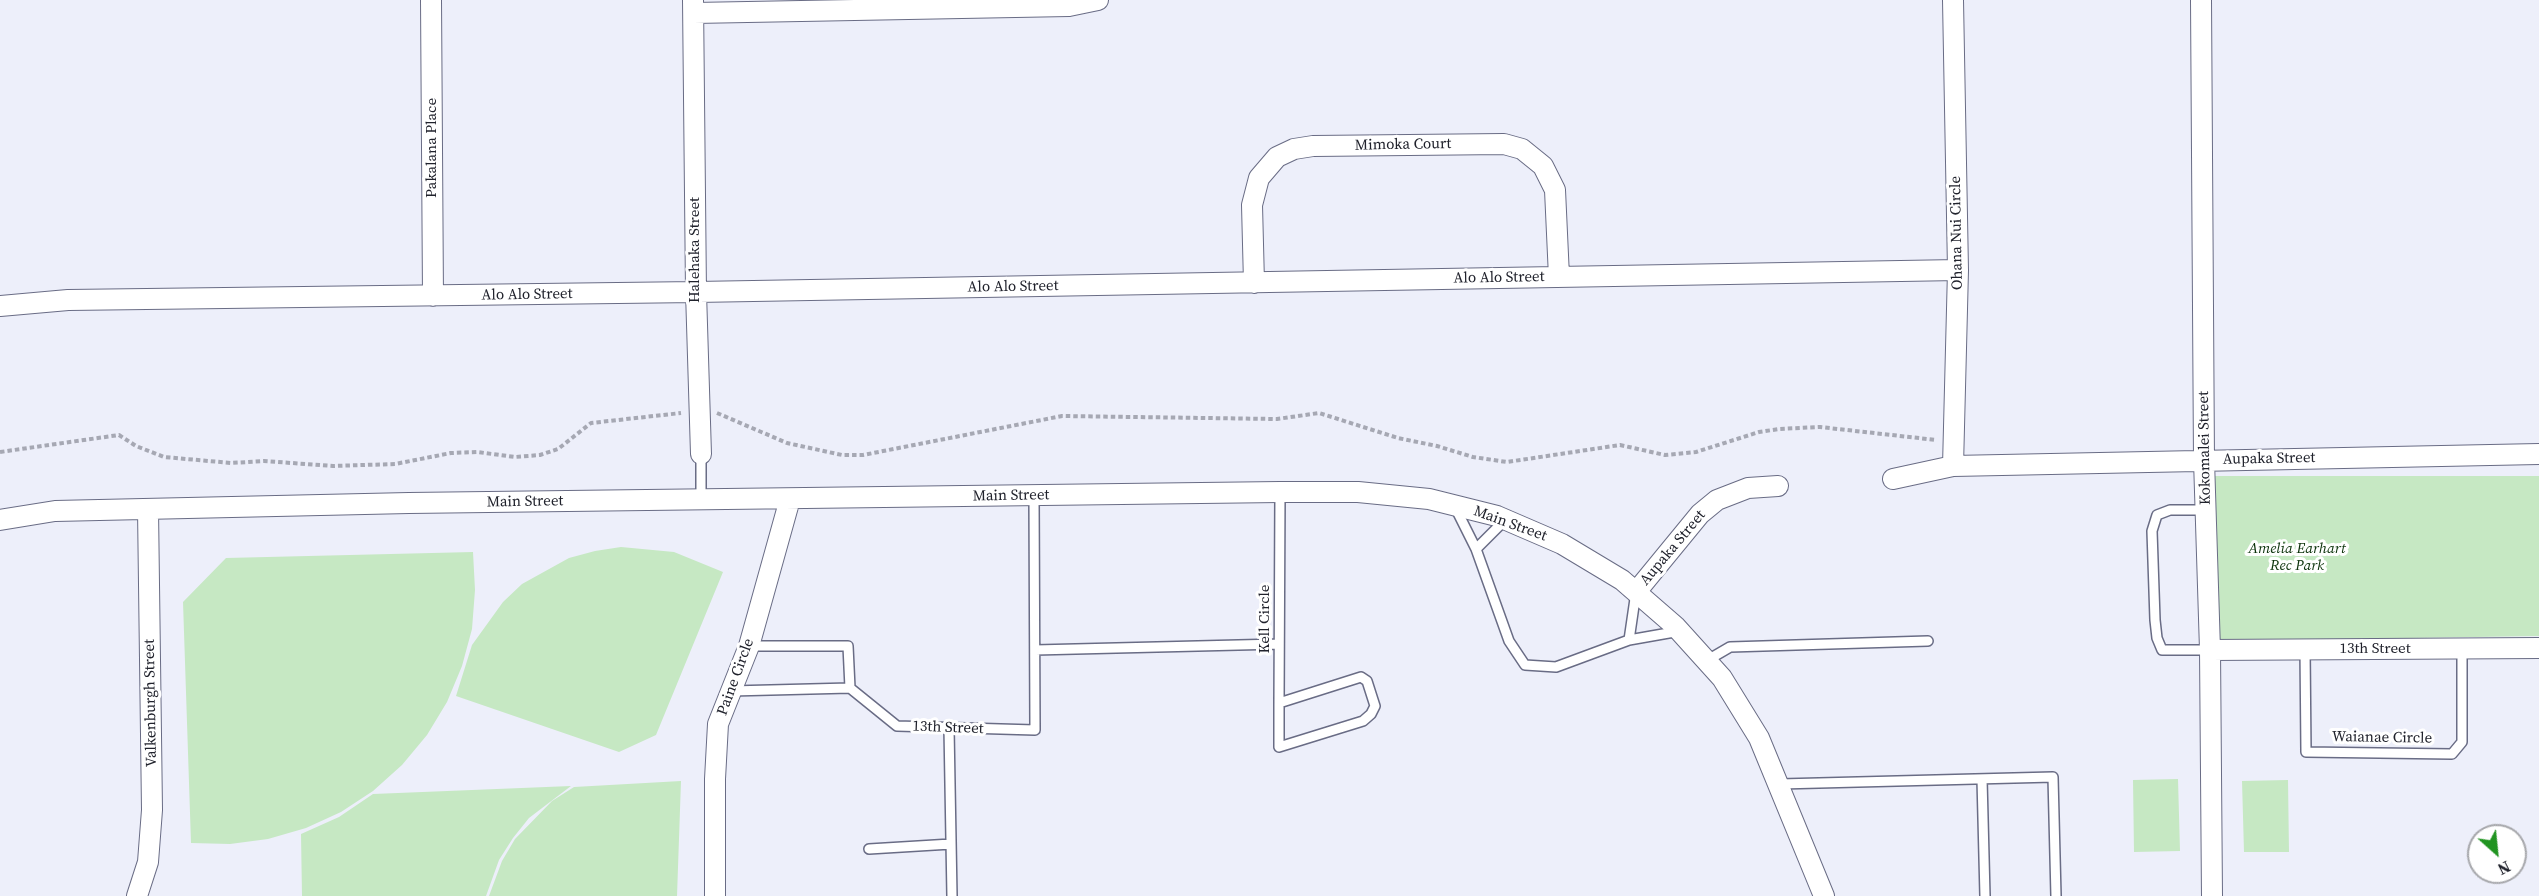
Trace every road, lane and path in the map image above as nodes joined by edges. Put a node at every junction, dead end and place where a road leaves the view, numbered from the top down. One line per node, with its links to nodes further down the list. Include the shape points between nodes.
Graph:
1 (431, 0): 10 (street, Pakalana Place)
2 (1098, 0): 5 (street, via 1069,6)
3 (1953, 0): 6 (street, Ohana Nui Circle)
4 (2201, 0): 17 (street, Kokomalei Street)
5 (694, 7): 9 (street, Halehaka Street)
6 (1958, 270): 7 (street, Alo Alo Street); 18 (street, Ohana Nui Circle)
7 (1559, 277): 8 (street, Alo Alo Street); 8 (street, Mimoka Court, via 1555,190 1543,166 1522,149 1504,144 1312,146 1277,157 1259,178 1252,205)
8 (1254, 283): 9 (street, Alo Alo Street)
9 (696, 292): 10 (street, Alo Alo Street); 12 (street, Halehaka Street)
10 (433, 296): 11 (street, Alo Alo Street, via 68,300)
11 (0, 306)
12 (698, 411): 13 (path, via 710,410 787,443 842,455 863,455 1062,416 1276,419 1319,413 1473,458 1508,462 1620,445 1665,454 1696,452 1779,429 1820,427); 14 (path, via 591,423 558,448 540,455 515,457 477,452 395,464 231,463 164,457 120,435); 15 (street, Halehaka Street)
13 (1939, 440)
14 (0, 452)
15 (701, 454): 24 (lane, Halehaka Street)
16 (2539, 454): 17 (street, Aupaka Street)
17 (2204, 460): 18 (street, Aupaka Street); 27 (street, Kokomalei Street)
18 (1953, 466): 19 (street, Aupaka Street)
19 (1893, 479)
20 (1778, 486): 31 (street, Aupaka Street, via 1748,488 1717,500 1700,514)
21 (1280, 492): 22 (street, Main Street); 25 (street, Main Street, via 1358,492); 35 (lane, Kell Circle)
22 (1034, 496): 23 (street, Main Street); 39 (lane)
23 (790, 498): 24 (street, Main Street); 36 (street, Paine Circle)
24 (701, 499): 26 (street, Main Street)
25 (1454, 505): 29 (street, Main Street); 30 (lane)
26 (148, 509): 28 (street, Main Street, via 55,511); 51 (street, Valkenburgh Street, via 152,810 148,862)
27 (2205, 510): 40 (street, Kokomalei Street); 40 (lane, via 2170,510 2157,515 2152,531 2155,620 2162,650)
28 (0, 520)
29 (1505, 520): 30 (lane); 31 (street, Main Street, via 1562,544)
30 (1476, 549): 33 (lane, via 1509,640 1525,664 1556,667)
31 (1636, 592): 32 (street, Main Street); 33 (lane)
32 (1680, 631): 33 (lane); 42 (street, Main Street)
33 (1629, 640)
34 (1928, 641): 42 (lane, via 1730,646)
35 (1280, 644): 39 (lane); 45 (lane, Kell Circle)
36 (749, 646): 43 (lane, via 848,646); 44 (street, Paine Circle)
37 (2539, 648): 38 (street, 13th Street)
38 (2462, 649): 41 (street, 13th Street); 41 (lane, Waianae Circle, via 2462,742 2452,754 2306,752)
39 (1035, 650): 46 (lane, 13th Street, via 1035,730)
40 (2210, 650): 41 (street, 13th Street); 57 (street, Kokomalei Street)
41 (2305, 650)
42 (1706, 661): 48 (street, Main Street, via 1722,678 1759,738)
43 (850, 688): 44 (lane); 46 (lane, 13th Street, via 897,726)
44 (731, 691): 52 (street, Paine Circle, via 718,724)
45 (1279, 703): 45 (lane, Kell Circle, via 1279,747 1363,721 1375,706 1367,681 1361,677)
46 (950, 728): 49 (lane)
47 (1982, 779): 48 (lane); 55 (lane); 56 (lane, via 2053,777)
48 (1780, 784): 54 (street, Main Street)
49 (951, 844): 50 (lane); 53 (lane)
50 (869, 849)
51 (137, 896)
52 (715, 896)
53 (952, 896)
54 (1824, 896)
55 (1985, 896)
56 (2056, 896)
57 (2212, 896)

